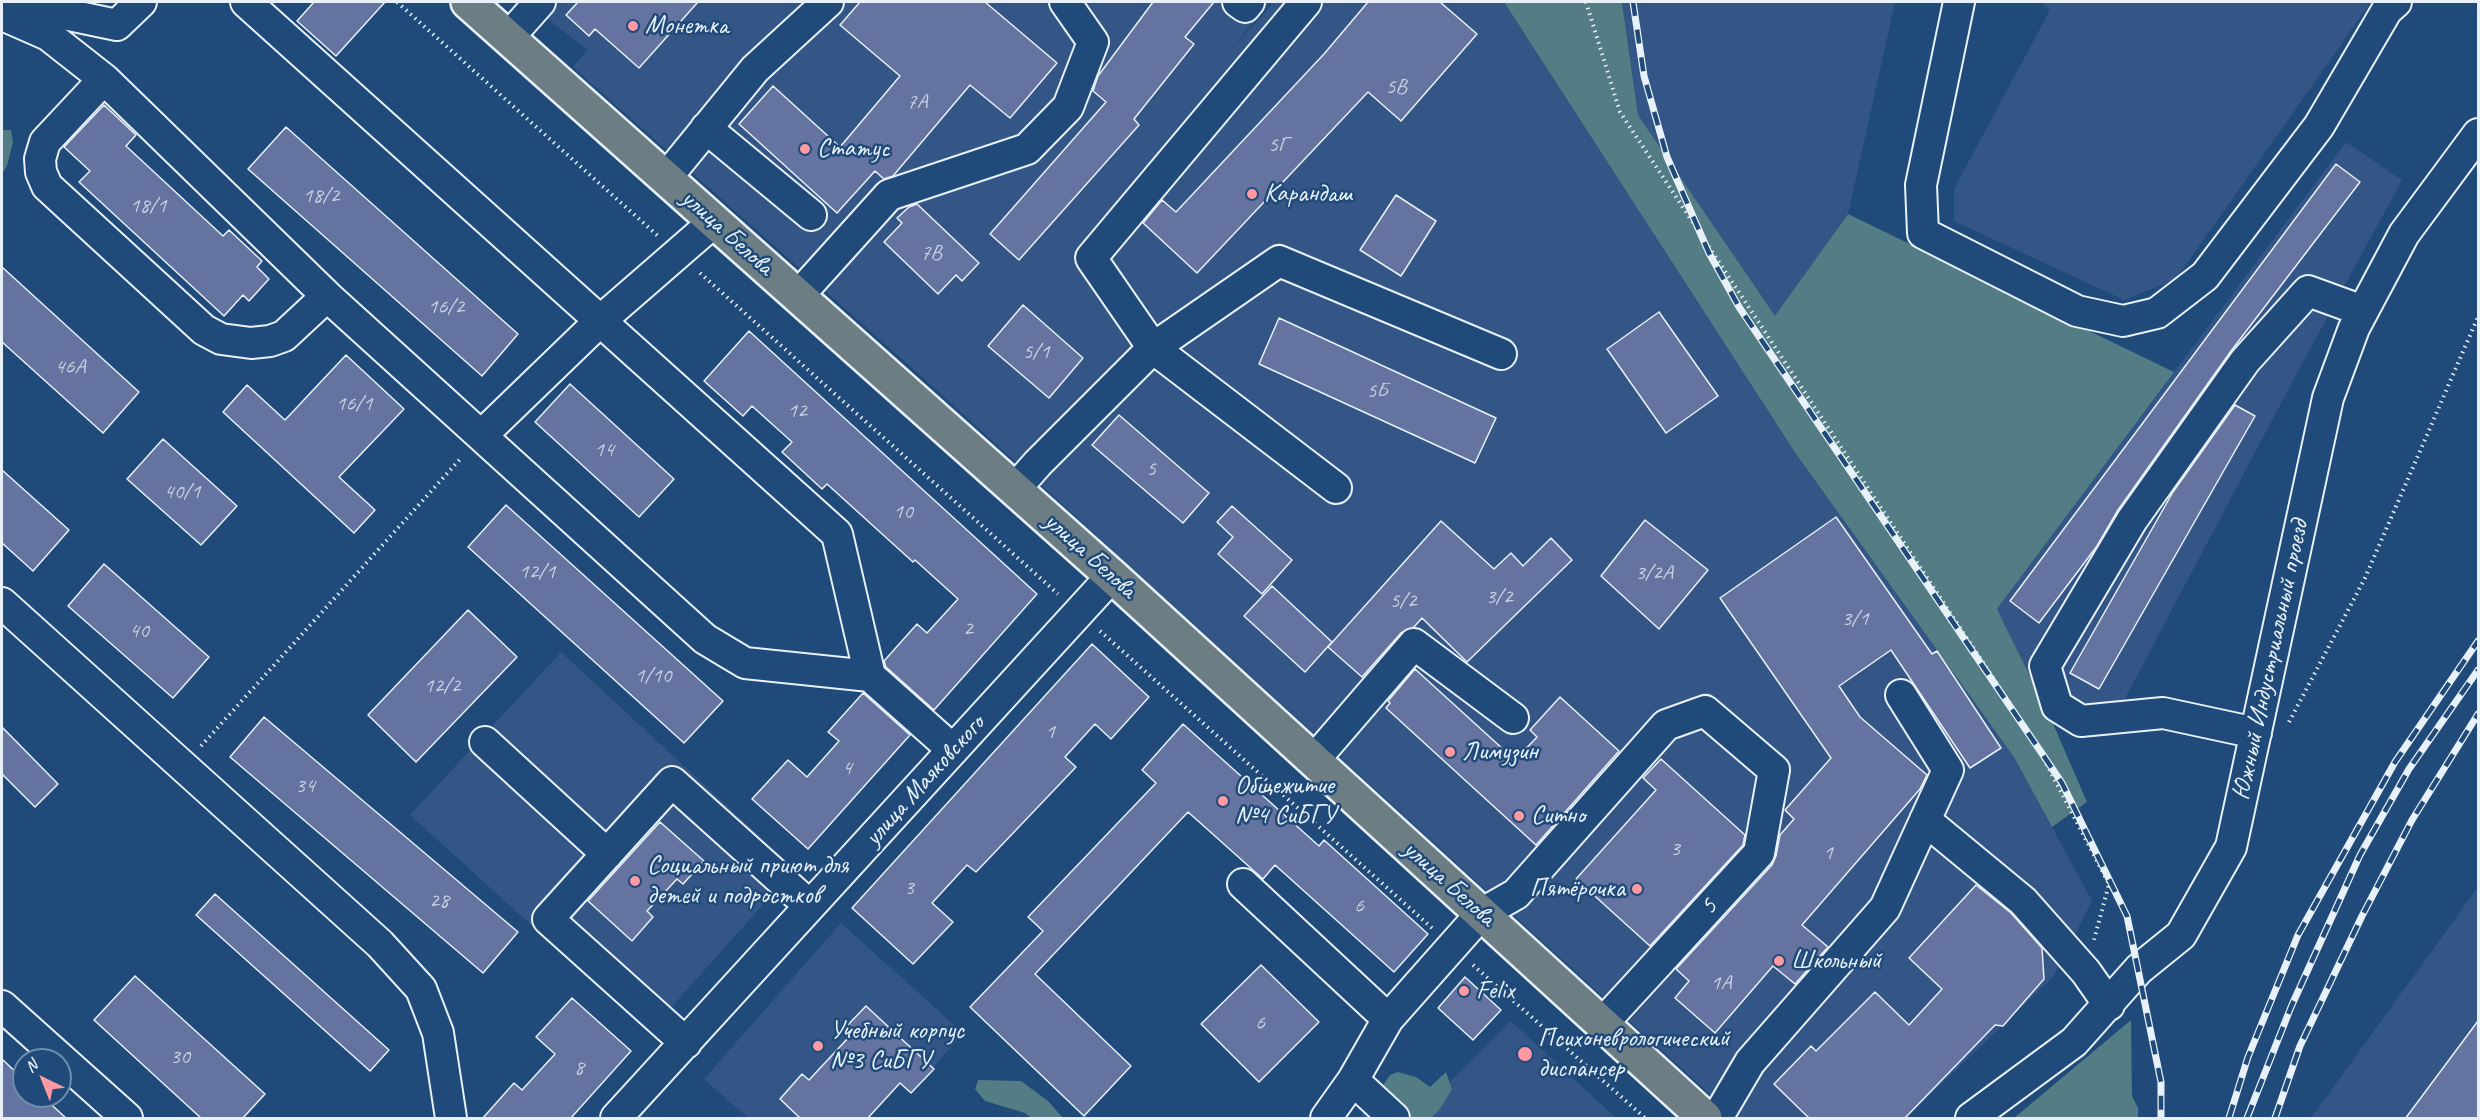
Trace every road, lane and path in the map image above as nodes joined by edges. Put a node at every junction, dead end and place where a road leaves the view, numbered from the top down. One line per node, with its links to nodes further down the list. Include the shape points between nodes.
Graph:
1 (7, 2): 2 (street, via 117,26)
2 (141, 2)
3 (246, 2): 27 (street)
4 (397, 2): 23 (path)
5 (468, 2): 16 (main road, улица Белова)
6 (540, 2): 16 (street)
7 (828, 2): 18 (street, via 755,69)
8 (1065, 2): 25 (street, via 1093,42 1068,107 1027,149 889,195)
9 (1238, 2): 10 (street, via 1245,7)
10 (1249, 2)
11 (1306, 2): 28 (street, via 1091,258)
12 (1587, 2): 50 (path, via 1620,112 2034,740 2109,884)
13 (1959, 2): 14 (street, via 1921,185 1923,234 2077,311 2123,321 2157,313 2205,276 2319,126 2386,10)
14 (2396, 2)
15 (2, 17): 17 (street, via 48,35)
16 (508, 38): 20 (main road, улица Белова)
17 (104, 79): 24 (street); 24 (street, via 45,142 40,159 47,186 204,330 221,339 251,343 284,336)
18 (706, 128): 20 (street); 21 (street)
19 (2478, 134): 26 (street, Южный Индустриальный проезд, via 2404,234)
20 (666, 178): 22 (main road, улица Белова)
21 (811, 215)
22 (715, 221): 23 (street); 25 (main road, улица Белова)
23 (678, 253): 27 (street); 35 (path)
24 (327, 296): 30 (street)
25 (798, 296): 32 (main road, улица Белова)
26 (2363, 311): 39 (street, Южный Индустриальный проезд, via 2328,398); 39 (street, via 2308,291 2245,361 2139,510 2045,666 2057,706 2081,721 2163,713)
27 (600, 321): 30 (street); 36 (street, via 837,534)
28 (1153, 348): 29 (street, via 1279,261); 31 (street); 32 (street)
29 (1501, 354)
30 (482, 435): 36 (street, via 705,639 745,663); 43 (path)
31 (1336, 488)
32 (1015, 489): 33 (main road, улица Белова)
33 (1112, 576): 35 (street, улица Маяковского); 42 (main road, улица Белова)
34 (2, 603): 43 (street)
35 (1079, 612): 41 (street, улица Маяковского); 49 (path)
36 (870, 676): 41 (street)
37 (1900, 695): 44 (street, via 1948,770)
38 (1513, 718): 42 (street, via 1414,644)
39 (2256, 733): 51 (street, Южный Индустриальный проезд, via 2231,847 2181,935 2139,969)
40 (485, 742): 45 (street)
41 (953, 750): 47 (street, улица Маяковского)
42 (1314, 760): 48 (main road, улица Белова)
43 (183, 766): 58 (street, via 380,944 421,989 438,1033)
44 (1925, 820): 50 (street, via 2023,901); 64 (street, via 1885,908 1750,1062)
45 (607, 854): 47 (street, via 672,782); 55 (street, via 548,919)
46 (1243, 884): 53 (street)
47 (810, 906): 55 (street, улица Маяковского)
48 (1481, 914): 49 (street); 54 (main road, улица Белова); 54 (street, 5, via 1516,894 1666,725 1705,711 1774,770 1759,853)
49 (1452, 946): 53 (street); 62 (path)
50 (2086, 972): 51 (street)
51 (2109, 1005): 65 (street, Южный Индустриальный проезд, via 2074,1041)
52 (2, 1006): 57 (street)
53 (1388, 1019): 56 (street)
54 (1602, 1024): 63 (main road, улица Белова)
55 (686, 1043): 59 (street, улица Маяковского)
56 (1353, 1080): 60 (street); 61 (street)
57 (127, 1119)
58 (451, 1119)
59 (616, 1119)
60 (1326, 1119)
61 (1394, 1119)
62 (1645, 1119)
63 (1705, 1119)
64 (1717, 1119)
65 (1971, 1119)

